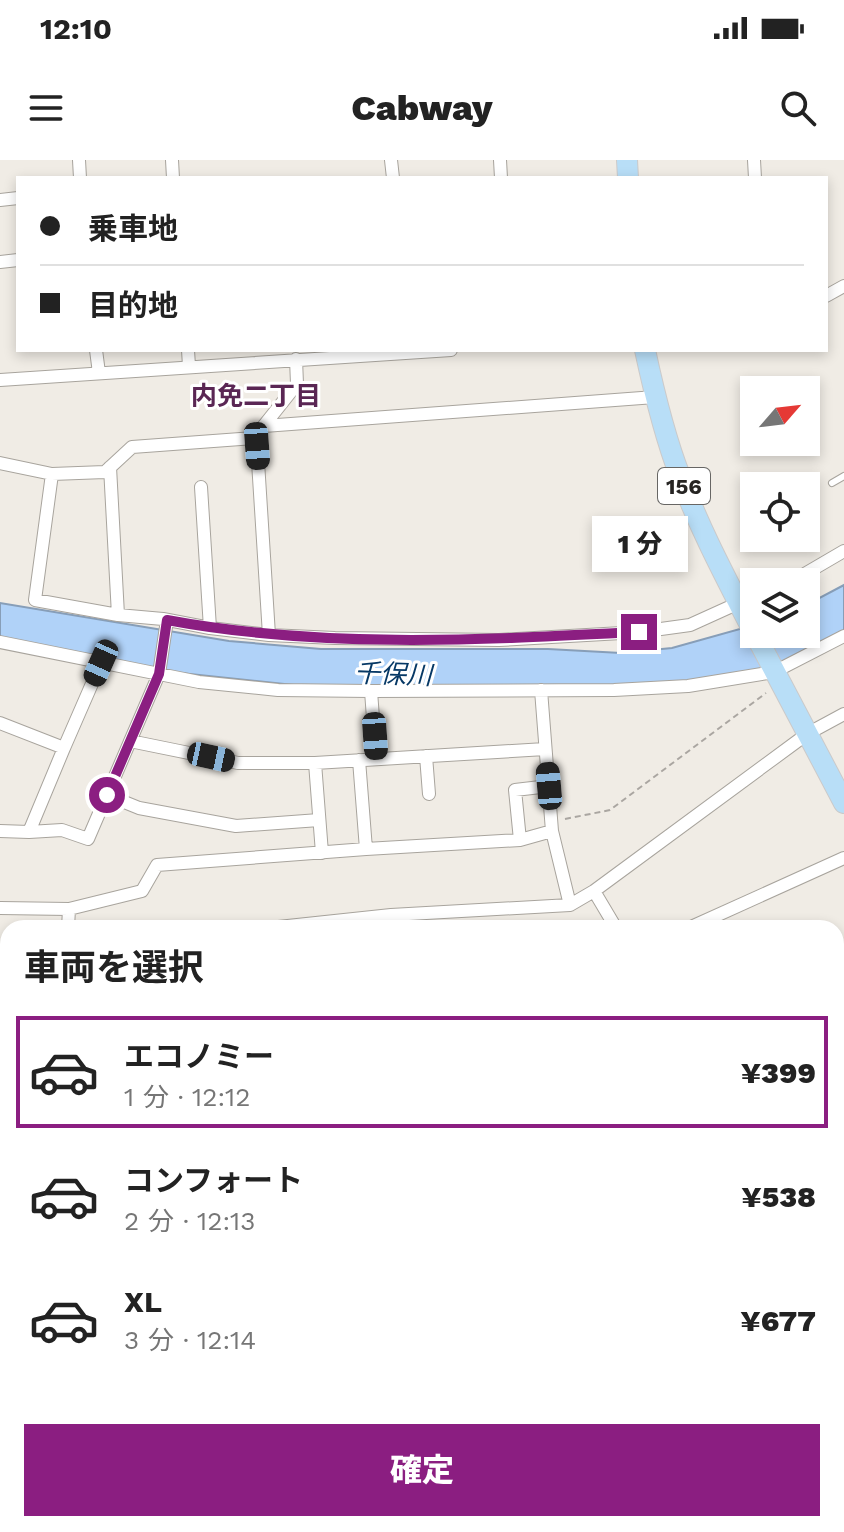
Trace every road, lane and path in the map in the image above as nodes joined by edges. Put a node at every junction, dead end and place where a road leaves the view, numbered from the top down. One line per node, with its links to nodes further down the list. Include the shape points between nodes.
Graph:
1 (96, 352): 7 (street)
2 (188, 352): 6 (street)
3 (404, 352): 5 (street)
4 (645, 352): 9 (highway, 156)
5 (296, 359): 6 (street); 10 (street, via 297,384)
6 (189, 366): 7 (street)
7 (99, 373): 8 (street)
8 (0, 380)
9 (655, 397): 10 (street); 20 (highway, 156, via 680,476)
10 (264, 426): 11 (street)
11 (254, 438): 13 (street, via 132,447); 25 (street)
12 (0, 463): 14 (street)
13 (110, 467): 14 (street, via 105,472); 22 (street)
14 (52, 474): 22 (street, via 35,600)
15 (844, 476): 16 (lane)
16 (832, 483)
17 (201, 487): 24 (street)
18 (844, 551): 19 (street)
19 (815, 568)
20 (740, 595)
21 (740, 607): 25 (street, via 690,625 639,632 499,640)
22 (118, 615): 23 (street)
23 (167, 624): 24 (street); 30 (street)
24 (210, 628): 25 (street)
25 (269, 635)
26 (844, 636): 31 (street)
27 (0, 642): 29 (street)
28 (762, 648): 31 (highway, 156)
29 (101, 663): 30 (street); 38 (street)
30 (160, 672): 33 (street, via 199,682 278,690); 37 (street)
31 (776, 675): 32 (street, via 688,686); 36 (highway, 156); 49 (path, via 610,810)
32 (541, 690): 33 (street); 39 (street)
33 (371, 691): 41 (street)
34 (844, 714): 36 (street)
35 (0, 723): 38 (street)
36 (807, 734): 45 (highway, 156); 56 (street)
37 (130, 741): 43 (street, via 238,763); 47 (street)
38 (64, 748): 51 (street)
39 (545, 749): 40 (street); 44 (street)
40 (426, 756): 41 (street); 46 (street)
41 (376, 759): 42 (street)
42 (359, 760): 43 (street); 53 (street)
43 (315, 763): 48 (street)
44 (549, 786): 49 (street); 52 (street, via 515,790)
45 (841, 792)
46 (429, 794)
47 (107, 795): 48 (street, via 139,808 236,826); 51 (street, via 88,839 62,830)
48 (319, 820): 54 (street)
49 (552, 826): 52 (street); 57 (street)
50 (0, 831): 51 (street)
51 (29, 832)
52 (520, 840): 53 (street)
53 (366, 849): 54 (street)
54 (322, 853): 59 (street, via 157,865 142,891)
55 (844, 858): 63 (street)
56 (594, 891): 57 (street); 62 (street)
57 (570, 905): 61 (street)
58 (0, 908): 59 (street)
59 (69, 909): 60 (street)
60 (68, 920)
61 (344, 920)
62 (611, 920)
63 (707, 920)

